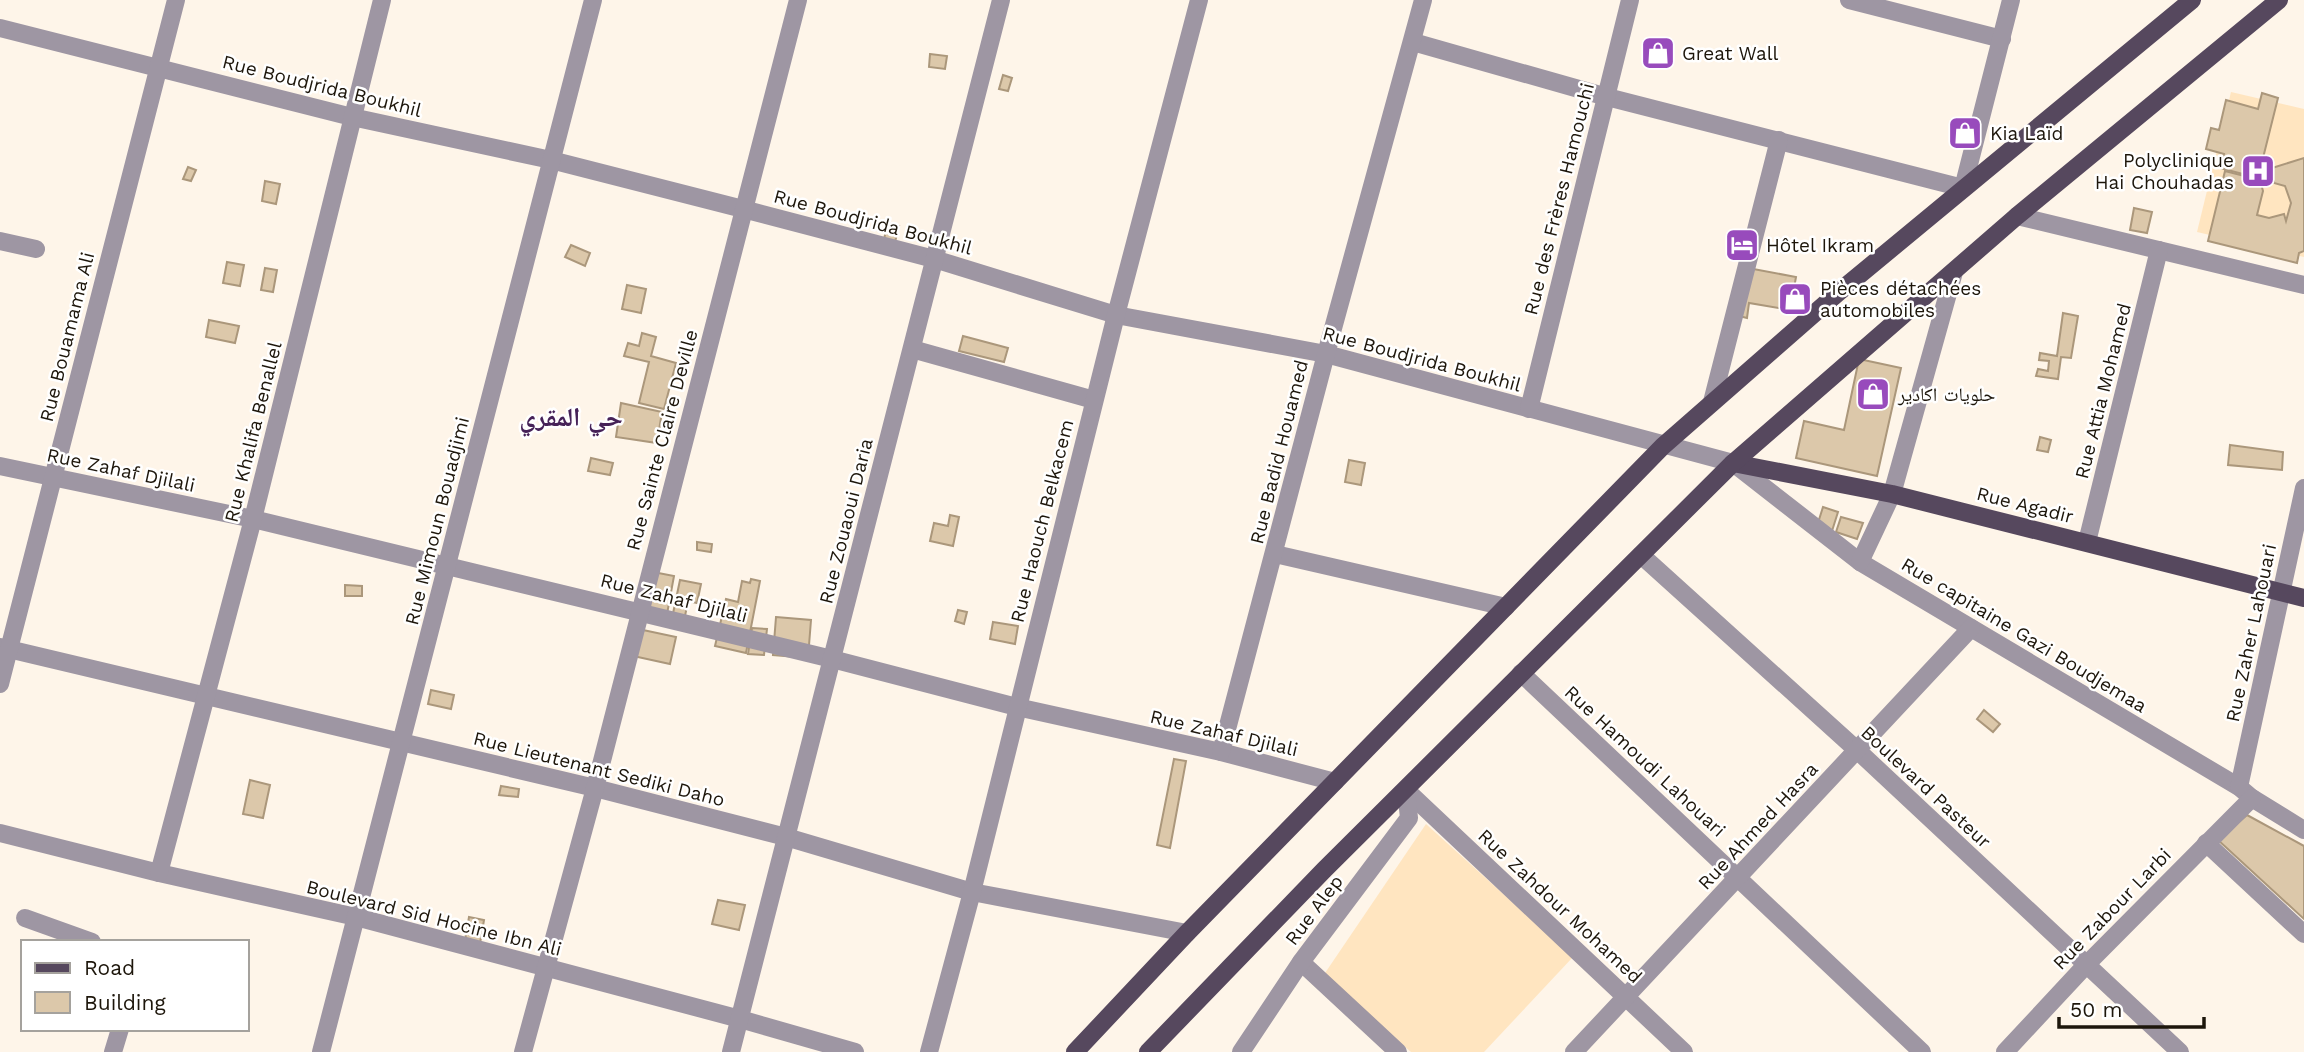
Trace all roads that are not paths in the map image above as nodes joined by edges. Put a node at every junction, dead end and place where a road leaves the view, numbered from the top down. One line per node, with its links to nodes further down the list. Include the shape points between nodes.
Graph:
1 (176, 0): 16 (street, Rue Bouamama Ali)
2 (382, 0): 18 (street, Rue Khalifa Benallel)
3 (593, 0): 20 (street, Rue Mimoun Bouadjimi)
4 (798, 0): 22 (street, Rue Sainte Claire Deville)
5 (1002, 0): 27 (street, Rue Zouaoui Daria)
6 (1199, 0): 30 (street, Rue Haouch Belkacem)
7 (1423, 0): 15 (street, Rue Badid Houamed)
8 (1630, 0): 17 (street, Rue des Frères Hamouchi)
9 (1849, 0): 14 (street)
10 (2011, 0): 14 (street)
11 (2192, 0): 21 (main road)
12 (2279, 0): 23 (main road)
13 (0, 28): 16 (street, Rue Boudjrida Boukhil)
14 (2002, 39): 21 (street)
15 (1413, 42): 17 (street); 32 (street, Rue Badid Houamed)
16 (158, 67): 18 (street, Rue Boudjrida Boukhil); 39 (street, Rue Bouamama Ali)
17 (1607, 97): 19 (street); 35 (street, Rue des Frères Hamouchi)
18 (352, 117): 20 (street, Rue Boudjrida Boukhil); 42 (street, Rue Khalifa Benallel)
19 (1779, 140): 21 (street); 34 (street)
20 (551, 160): 22 (street, Rue Boudjrida Boukhil); 47 (street, Rue Mimoun Bouadjimi)
21 (1963, 188): 34 (main road)
22 (743, 209): 27 (street, Rue Boudjrida Boukhil); 51 (street, Rue Sainte Claire Deville)
23 (2017, 216): 26 (street); 28 (main road)
24 (0, 241): 25 (street)
25 (36, 249)
26 (2159, 250): 29 (street); 43 (street, Rue Attia Mohamed)
27 (934, 259): 30 (street, Rue Boudjrida Boukhil); 31 (street, Rue Zouaoui Daria)
28 (1954, 272): 37 (main road); 41 (street)
29 (2304, 285)
30 (1116, 315): 32 (street, Rue Boudjrida Boukhil); 33 (street, Rue Haouch Belkacem)
31 (912, 349): 33 (street); 54 (street, Rue Zouaoui Daria)
32 (1326, 354): 35 (street, Rue Boudjrida Boukhil); 44 (street, Rue Badid Houamed)
33 (1094, 400): 58 (street, Rue Haouch Belkacem)
34 (1712, 402): 36 (main road)
35 (1529, 409): 36 (street, Rue Boudjrida Boukhil)
36 (1664, 446): 37 (street, Rue Boudjrida Boukhil); 50 (main road)
37 (1733, 463): 41 (main road, Rue Agadir); 45 (main road); 46 (street, Rue capitaine Gazi Boudjemaa)
38 (0, 466): 39 (street, Rue Zahaf Djilali)
39 (52, 478): 42 (street, Rue Zahaf Djilali); 53 (street, Rue Bouamama Ali)
40 (2304, 488): 48 (street, Rue Zaher Lahouari)
41 (1892, 494): 43 (main road, Rue Agadir); 46 (street)
42 (253, 519): 47 (street, Rue Zahaf Djilali); 57 (street, Rue Khalifa Benallel)
43 (2087, 542): 48 (main road, Rue Agadir)
44 (1275, 554): 50 (street); 61 (street, Rue Badid Houamed)
45 (1641, 555): 55 (main road); 60 (street, Boulevard Pasteur)
46 (1860, 562): 52 (street, Rue capitaine Gazi Boudjemaa)
47 (447, 565): 51 (street, Rue Zahaf Djilali); 59 (street, Rue Mimoun Bouadjimi)
48 (2281, 591): 49 (main road, Rue Agadir); 65 (street, Rue Zaher Lahouari)
49 (2304, 598)
50 (1506, 607): 62 (main road)
51 (639, 611): 54 (street, Rue Zahaf Djilali); 63 (street, Rue Sainte Claire Deville)
52 (1971, 628): 60 (street, Rue Ahmed Hasra); 65 (street, Rue capitaine Gazi Boudjemaa)
53 (5, 648): 56 (street, Rue Bouamama Ali); 57 (street, Rue Lieutenant Sediki Daho)
54 (832, 659): 58 (street, Rue Zahaf Djilali); 68 (street, Rue Zouaoui Daria)
55 (1521, 673): 64 (main road); 71 (street, Rue Hamoudi Lahouari)
56 (0, 684)
57 (207, 696): 59 (street, Rue Lieutenant Sediki Daho); 70 (street, Rue Khalifa Benallel)
58 (1017, 707): 61 (street, Rue Zahaf Djilali); 72 (street, Rue Haouch Belkacem)
59 (401, 743): 63 (street, Rue Lieutenant Sediki Daho); 73 (street, Rue Mimoun Bouadjimi)
60 (1858, 751): 71 (street, Rue Ahmed Hasra); 79 (street, Boulevard Pasteur)
61 (1222, 752): 62 (street, Rue Zahaf Djilali)
62 (1335, 782): 75 (main road)
63 (594, 788): 68 (street, Rue Lieutenant Sediki Daho); 80 (street, Rue Sainte Claire Deville)
64 (1406, 790): 78 (street, Rue Alep, via 1409,818); 81 (street, Rue Zahdour Mohamed); 91 (main road)
65 (2245, 792): 66 (street, Rue capitaine Gazi Boudjemaa); 69 (street, Rue Zabour Larbi)
66 (2304, 830)
67 (0, 833): 70 (street, Boulevard Sid Hocine Ibn Ali)
68 (786, 837): 72 (street, Rue Lieutenant Sediki Daho); 82 (street, Rue Zouaoui Daria)
69 (2206, 843): 76 (street); 79 (street, Rue Zabour Larbi)
70 (159, 873): 73 (street, Boulevard Sid Hocine Ibn Ali)
71 (1738, 878): 81 (street, Rue Ahmed Hasra); 96 (street, Rue Hamoudi Lahouari)
72 (972, 892): 75 (street, Rue Lieutenant Sediki Daho); 89 (street, Rue Haouch Belkacem)
73 (356, 917): 80 (street, Boulevard Sid Hocine Ibn Ali); 85 (street, Rue Mimoun Bouadjimi)
74 (26, 918): 77 (street)
75 (1187, 933): 90 (main road)
76 (2304, 934)
77 (86, 940)
78 (1301, 962): 92 (street, Rue Alep); 93 (street)
79 (2086, 965): 97 (street, Rue Zabour Larbi); 98 (street, Boulevard Pasteur)
80 (546, 968): 82 (street, Boulevard Sid Hocine Ibn Ali); 86 (street, Rue Sainte Claire Deville)
81 (1626, 996): 94 (street, Rue Ahmed Hasra); 95 (street, Rue Zahdour Mohamed)
82 (740, 1019): 87 (street, Rue Zouaoui Daria); 88 (street, Boulevard Sid Hocine Ibn Ali)
83 (119, 1031): 84 (street)
84 (113, 1052)
85 (321, 1052)
86 (523, 1052)
87 (731, 1052)
88 (855, 1052)
89 (929, 1052)
90 (1075, 1052)
91 (1148, 1052)
92 (1241, 1052)
93 (1398, 1052)
94 (1574, 1052)
95 (1684, 1052)
96 (1922, 1052)
97 (2005, 1052)
98 (2180, 1052)

